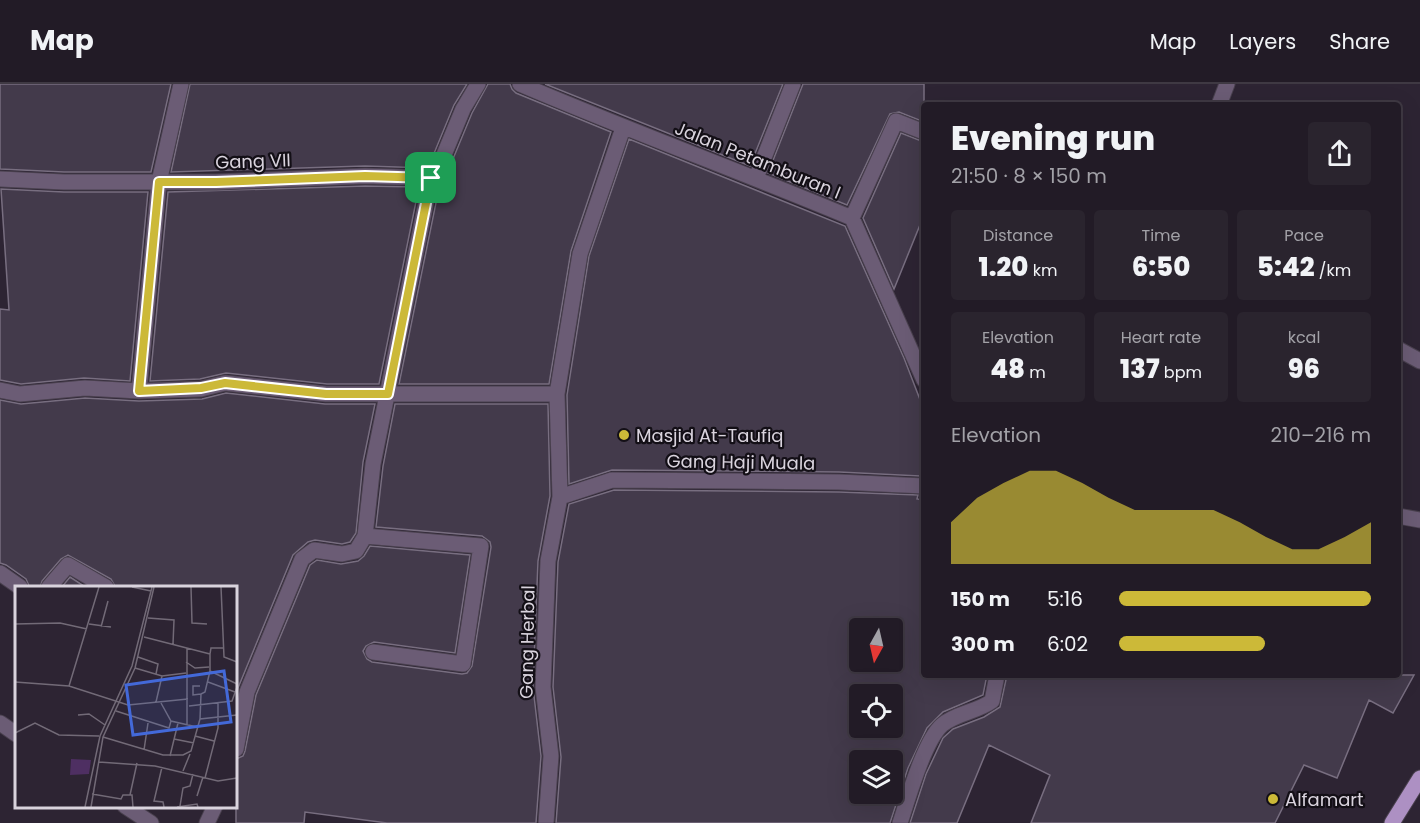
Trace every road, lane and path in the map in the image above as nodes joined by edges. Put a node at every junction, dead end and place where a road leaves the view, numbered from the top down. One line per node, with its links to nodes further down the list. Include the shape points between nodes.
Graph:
1 (181, 84): 12 (street)
2 (478, 84): 9 (street)
3 (520, 84): 7 (street, Jalan Petamburan I)
4 (793, 84): 10 (street)
5 (1227, 84): 6 (street)
6 (1221, 102)
7 (623, 128): 10 (street, Jalan Petamburan I); 20 (street, Gang Herbal, via 580,254)
8 (921, 131): 13 (street, via 896,121)
9 (431, 178): 12 (street, Gang VII); 19 (street)
10 (756, 178): 13 (street, Jalan Petamburan I)
11 (0, 179): 12 (street, Gang VII)
12 (159, 182): 18 (street)
13 (852, 218): 16 (street, Jalan Petamburan I)
14 (1401, 351): 15 (street)
15 (1420, 361)
16 (921, 373)
17 (0, 390): 18 (street, via 20,394 85,388)
18 (139, 391): 19 (street, via 225,383 326,394)
19 (388, 394): 20 (street); 25 (street, via 373,464)
20 (557, 394): 22 (street, Gang Herbal)
21 (921, 486): 22 (street, Gang Haji Muala, via 612,480)
22 (560, 497): 41 (street, Gang Herbal, via 548,561 543,687 551,756)
23 (1401, 517): 24 (street)
24 (1420, 520)
25 (365, 536): 30 (street, via 481,546 463,664); 32 (street, via 356,551 342,554 314,550 302,560)
26 (0, 573): 27 (street)
27 (17, 586)
28 (51, 586): 29 (street, via 68,565)
29 (103, 586)
30 (373, 652)
31 (996, 678): 42 (street, via 992,701 942,726 928,744)
32 (241, 689): 35 (street)
33 (0, 723): 34 (street)
34 (15, 733)
35 (237, 737)
36 (1420, 778): 43 (main road)
37 (127, 808): 39 (street)
38 (214, 808): 40 (street)
39 (151, 823)
40 (207, 823)
41 (546, 823)
42 (900, 823)
43 (1392, 823)

